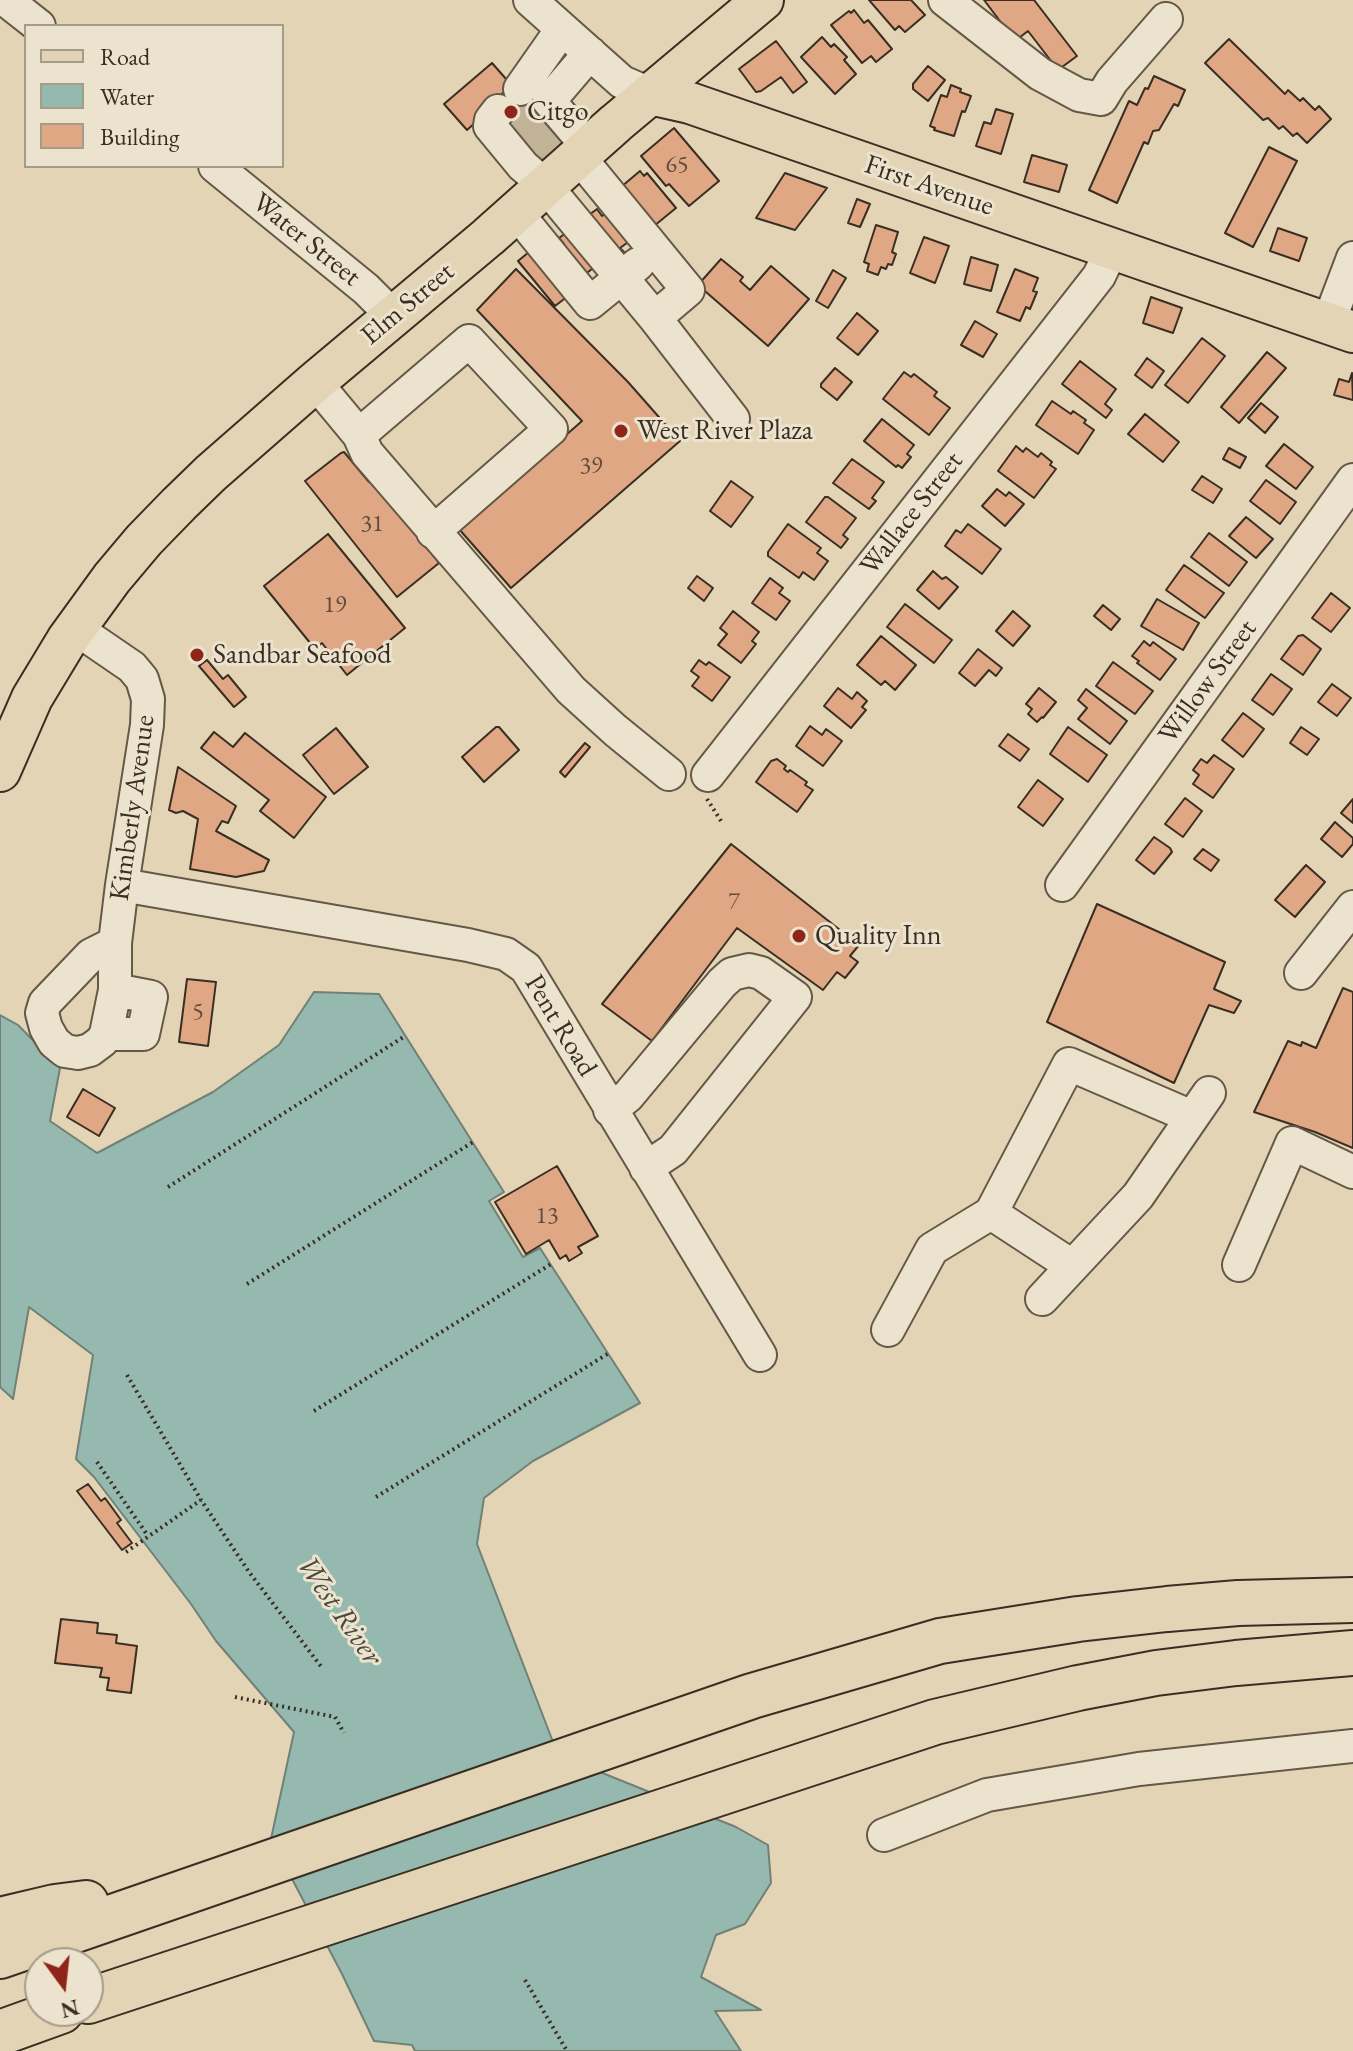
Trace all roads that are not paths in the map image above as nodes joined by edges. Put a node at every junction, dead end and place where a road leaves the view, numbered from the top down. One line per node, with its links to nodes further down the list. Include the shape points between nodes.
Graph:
1 (6, 0): 6 (street)
2 (530, 0): 7 (street, First Avenue)
3 (763, 0): 9 (main road, Elm Street)
4 (945, 0): 5 (street, via 1040,74 1079,95 1101,99)
5 (1166, 19)
6 (36, 24)
7 (562, 29): 8 (street, First Avenue); 10 (street)
8 (590, 53): 9 (street, First Avenue, via 622,82); 10 (street)
9 (650, 94): 10 (main road, Elm Street); 14 (main road, First Avenue, via 690,103)
10 (539, 130): 12 (main road, Elm Street); 13 (street); 16 (street)
11 (217, 168): 17 (street, Water Street)
12 (516, 212): 16 (street, via 590,303); 17 (main road, Elm Street)
13 (655, 249): 16 (street); 18 (street, via 688,290)
14 (1112, 249): 19 (main road, First Avenue); 28 (street, Wallace Street, via 1099,276)
15 (1353, 258): 19 (street)
16 (621, 278): 18 (street)
17 (394, 317): 20 (main road, Elm Street)
18 (655, 318): 21 (street)
19 (1341, 328)
20 (315, 382): 22 (street); 25 (main road, Elm Street, via 179,504 120,568)
21 (733, 419)
22 (359, 435): 24 (street, via 367,453); 24 (street, via 469,341 551,429)
23 (1353, 480): 30 (street, Willow Street)
24 (433, 532): 27 (street, via 571,690)
25 (75, 628): 26 (main road, via 39,686); 29 (street, Kimberly Avenue, via 132,667 148,699)
26 (0, 771)
27 (669, 774)
28 (708, 775)
29 (122, 885): 32 (street, Kimberly Avenue); 34 (street, Pent Road, via 506,954 526,968)
30 (1062, 885)
31 (1353, 907): 33 (street)
32 (115, 943): 32 (street, Kimberly Avenue, via 91,955 49,998 42,1013 50,1035 65,1051 90,1050 106,1034 115,990)
33 (1301, 973)
34 (610, 1110): 35 (street, Pent Road); 35 (street, via 628,1096 732,974 743,970 766,975 795,997 673,1150)
35 (646, 1168): 42 (street, Pent Road)
36 (1353, 1172): 38 (street, via 1292,1143)
37 (991, 1213): 39 (street); 39 (street, via 1069,1064 1200,1105 1138,1196); 41 (street, via 932,1249)
38 (1239, 1265)
39 (1072, 1266): 40 (street)
40 (1042, 1299)
41 (888, 1330)
42 (760, 1355)
43 (1353, 1600): 47 (highway, via 1238,1603 1078,1619 940,1641 752,1696)
44 (1353, 1653): 50 (highway, via 1156,1673 915,1728)
45 (1353, 1746): 46 (street, via 1139,1769 987,1795)
46 (884, 1835)
47 (211, 1883): 48 (highway); 49 (highway)
48 (0, 1920)
49 (0, 1956)
50 (104, 1996)
51 (24, 2024): 52 (highway)
52 (0, 2033)

